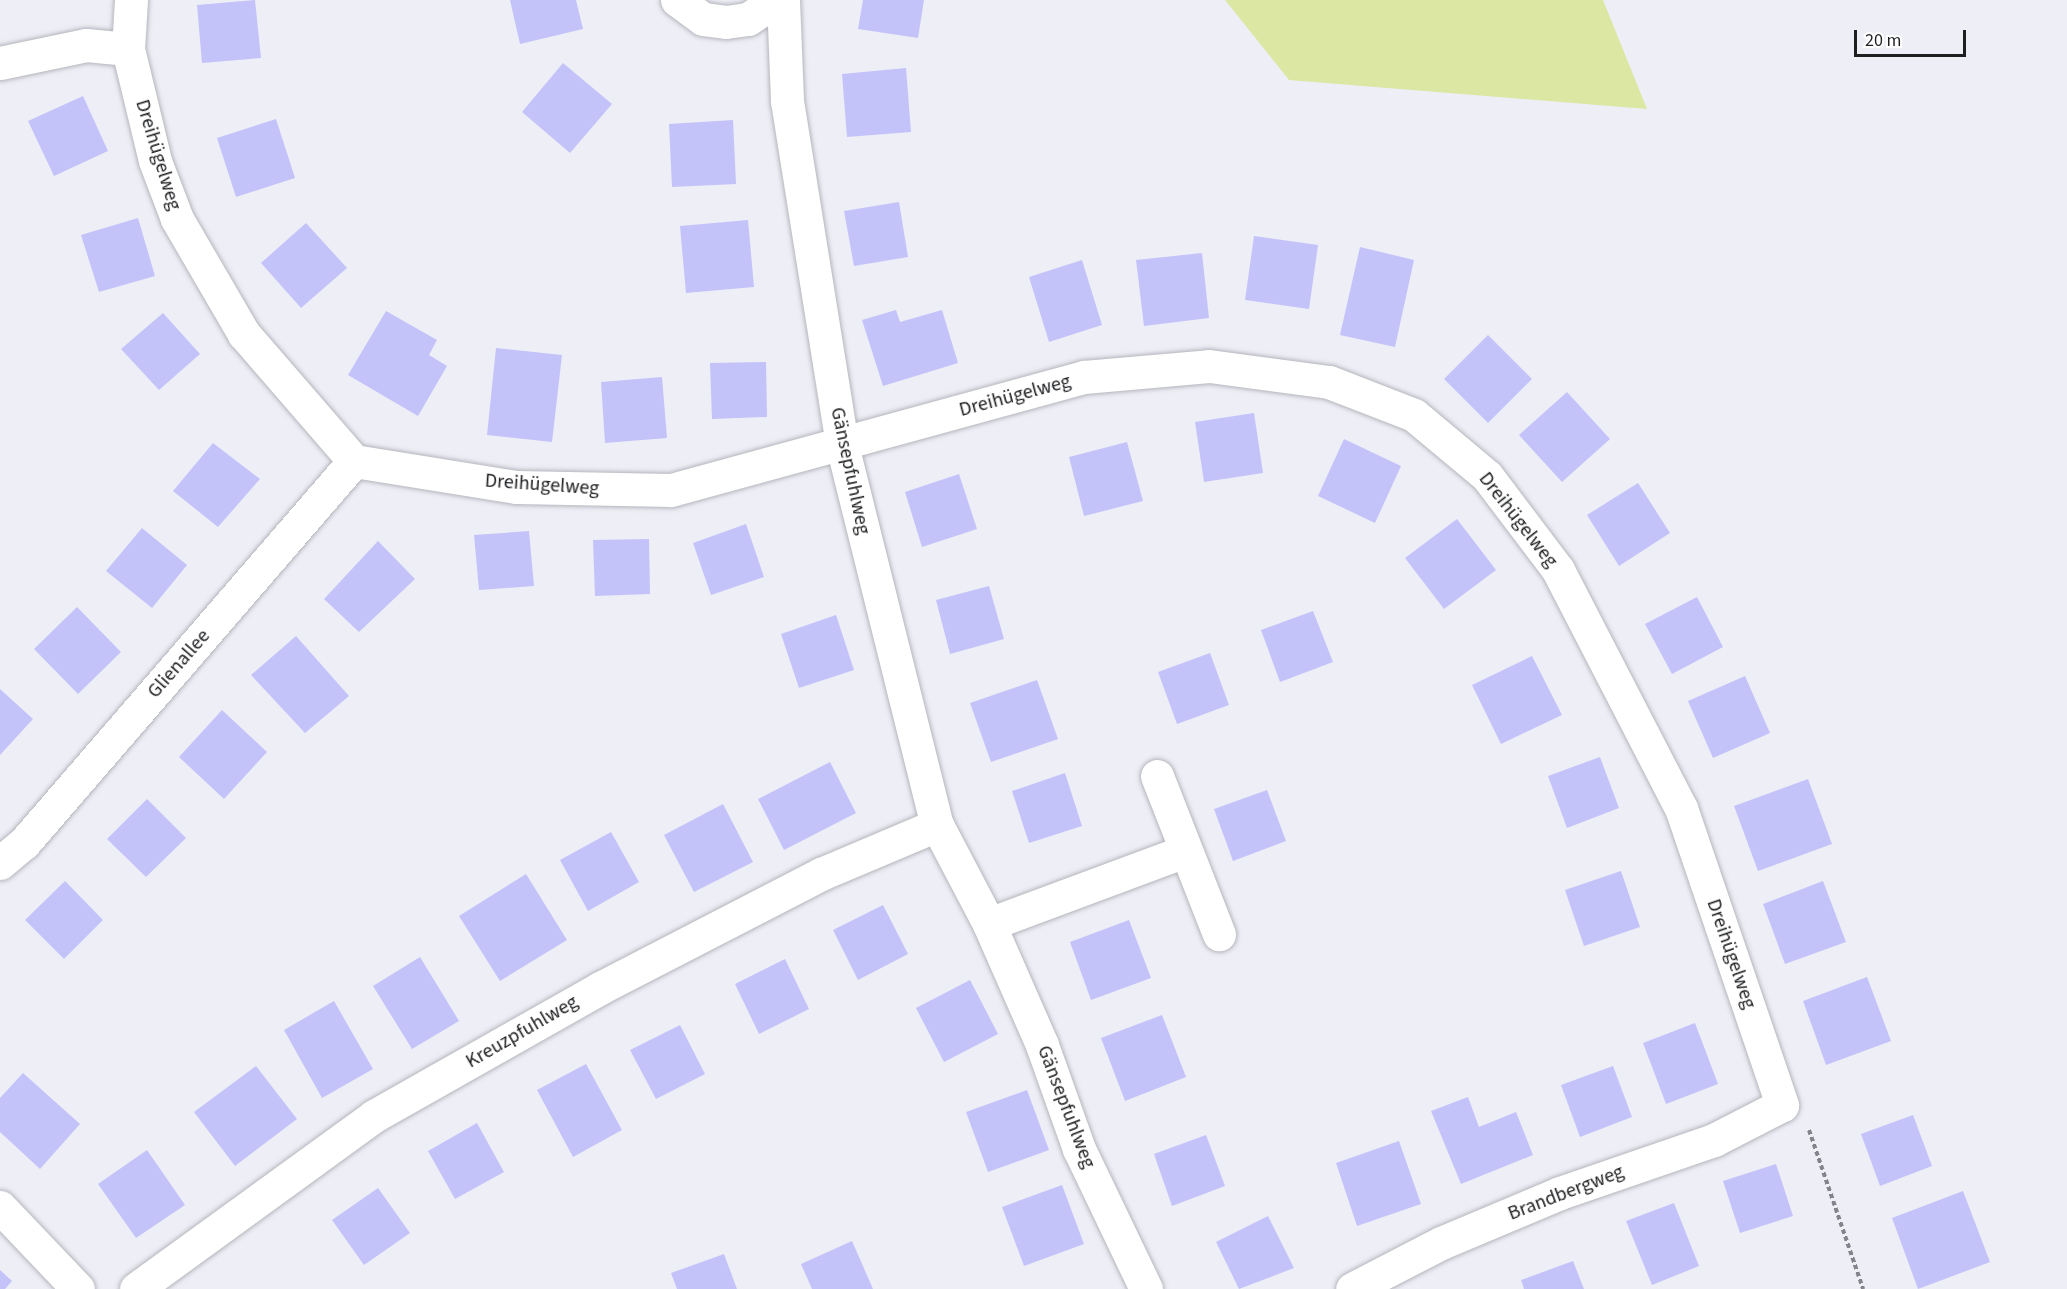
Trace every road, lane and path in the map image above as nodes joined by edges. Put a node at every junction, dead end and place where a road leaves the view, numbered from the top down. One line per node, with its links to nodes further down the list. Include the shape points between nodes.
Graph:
1 (131, 0): 5 (street, Dreihügelweg)
2 (677, 0): 3 (street, via 703,18 726,22 748,19)
3 (776, 0)
4 (783, 0): 7 (street, Gänsepfuhlweg, via 787,101)
5 (129, 49): 6 (street, via 86,45); 8 (street, Dreihügelweg, via 155,161 208,281 295,399)
6 (0, 63)
7 (842, 445): 8 (street, Dreihügelweg, via 671,490 516,487); 10 (street, Gänsepfuhlweg); 15 (street, Dreihügelweg, via 1084,377 1209,366 1329,382 1414,415 1487,476 1558,570 1682,808)
8 (354, 461): 12 (street, Glienallee, via 24,843)
9 (1158, 776): 11 (street)
10 (937, 825): 13 (street, Gänsepfuhlweg); 18 (street, Kreuzpfuhlweg, via 821,874 600,988 374,1116)
11 (1185, 851): 13 (street); 14 (street)
12 (0, 863)
13 (989, 924): 19 (street, Gänsepfuhlweg, via 1042,1045 1079,1149)
14 (1219, 934)
15 (1782, 1105): 20 (street, Brandbergweg, via 1714,1140 1560,1193 1441,1243); 21 (path, via 1808,1126)
16 (0, 1207): 17 (street)
17 (78, 1289)
18 (136, 1289)
19 (1146, 1289)
20 (1352, 1289)
21 (1863, 1289)

